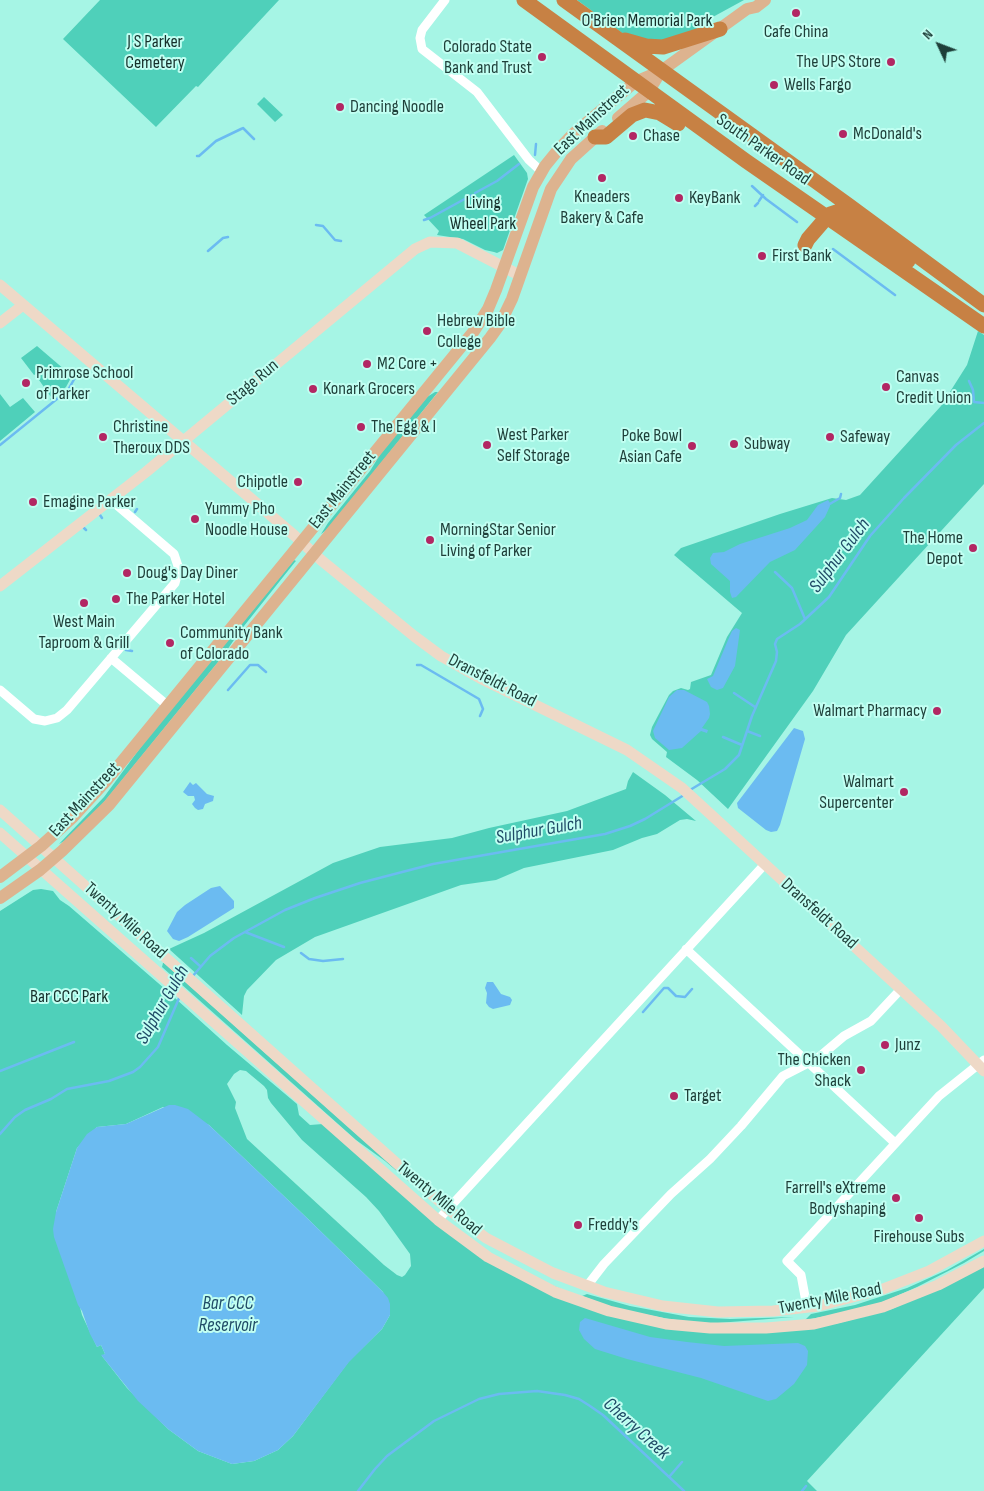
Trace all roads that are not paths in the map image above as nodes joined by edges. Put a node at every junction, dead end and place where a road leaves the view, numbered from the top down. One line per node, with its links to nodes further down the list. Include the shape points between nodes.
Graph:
1 (445, 0): 14 (street, via 422,30 422,49 477,92 529,160)
2 (524, 0): 9 (highway, South Parker Road)
3 (564, 0): 7 (highway, South Parker Road)
4 (766, 0): 5 (main road, East Mainstreet, via 756,7)
5 (751, 5): 6 (main road, East Mainstreet)
6 (720, 29): 7 (highway, via 663,47 642,46); 8 (main road, East Mainstreet)
7 (613, 36): 8 (highway, South Parker Road)
8 (661, 71): 9 (main road, East Mainstreet); 10 (main road, East Mainstreet); 19 (highway, South Parker Road)
9 (635, 82): 10 (highway, South Parker Road); 14 (main road, East Mainstreet, via 569,138)
10 (649, 91): 11 (main road, East Mainstreet); 12 (highway, South Parker Road)
11 (595, 137): 12 (highway, via 606,137 634,114 648,110 663,114 698,138); 17 (main road, East Mainstreet, via 559,175)
12 (724, 145): 13 (highway, South Parker Road)
13 (746, 161): 15 (highway, South Parker Road); 18 (highway, via 754,177 808,218)
14 (542, 172): 17 (main road, via 546,183 531,226); 20 (main road, East Mainstreet, via 527,202)
15 (827, 217): 16 (highway, South Parker Road); 18 (highway); 19 (highway, via 836,212 916,266)
16 (850, 235): 18 (highway, via 830,233 805,245); 27 (highway, South Parker Road)
17 (533, 239): 21 (main road, East Mainstreet)
18 (808, 239)
19 (928, 263): 24 (highway, South Parker Road)
20 (504, 268): 21 (main road, Stage Run); 25 (main road, East Mainstreet); 29 (main road, Stage Run, via 456,243 430,242 418,247)
21 (520, 276): 28 (main road, East Mainstreet, via 500,324)
22 (0, 285): 23 (main road, Dransfeldt Road)
23 (23, 305): 26 (main road); 29 (main road, Dransfeldt Road)
24 (984, 305)
25 (488, 309): 28 (main road, via 489,319 470,350); 31 (main road, East Mainstreet, via 474,331)
26 (0, 323)
27 (984, 326)
28 (472, 360): 32 (main road, East Mainstreet)
29 (182, 441): 30 (main road, Stage Run); 31 (main road, Dransfeldt Road)
30 (111, 500): 33 (main road, Stage Run); 34 (street, via 171,551 177,558 179,569 172,587)
31 (301, 541): 32 (main road, Dransfeldt Road); 36 (main road, East Mainstreet)
32 (314, 554): 41 (main road, East Mainstreet, via 109,805); 42 (main road, Dransfeldt Road, via 448,660 614,742 648,764 682,788)
33 (0, 586)
34 (112, 658): 35 (street, via 63,714 52,720 32,718); 36 (street)
35 (0, 690)
36 (167, 706): 39 (main road, East Mainstreet, via 97,791)
37 (0, 810): 39 (main road, Twenty Mile Road)
38 (0, 833): 40 (main road, Twenty Mile Road)
39 (41, 846): 40 (main road, East Mainstreet); 41 (main road, Twenty Mile Road)
40 (27, 858): 43 (main road, Twenty Mile Road); 44 (main road, East Mainstreet)
41 (54, 858): 43 (main road, East Mainstreet); 51 (main road, Twenty Mile Road)
42 (765, 864): 46 (street); 47 (main road, Dransfeldt Road)
43 (40, 870): 45 (main road, East Mainstreet); 52 (main road, Twenty Mile Road)
44 (0, 877)
45 (0, 898)
46 (686, 949): 48 (street); 51 (street)
47 (901, 989): 48 (street, via 871,1021); 49 (main road, Dransfeldt Road)
48 (809, 1062): 50 (street); 56 (street, via 779,1079 741,1126 671,1194)
49 (982, 1065): 50 (street, via 939,1096)
50 (895, 1143): 57 (street, via 787,1261 801,1275)
51 (448, 1209): 52 (street); 56 (main road, Twenty Mile Road, via 506,1249 548,1271)
52 (438, 1220): 55 (main road, Twenty Mile Road)
53 (984, 1241): 57 (main road, Twenty Mile Road, via 944,1264 900,1283)
54 (984, 1261): 58 (main road, Twenty Mile Road, via 914,1296 855,1315 803,1325)
55 (501, 1264): 56 (main road, via 512,1263 574,1292); 58 (main road, Twenty Mile Road, via 555,1292 609,1311 666,1324)
56 (587, 1286): 57 (main road, Twenty Mile Road, via 638,1301 688,1310 745,1312)
57 (807, 1308): 58 (main road, via 799,1319 740,1323)
58 (726, 1329)

